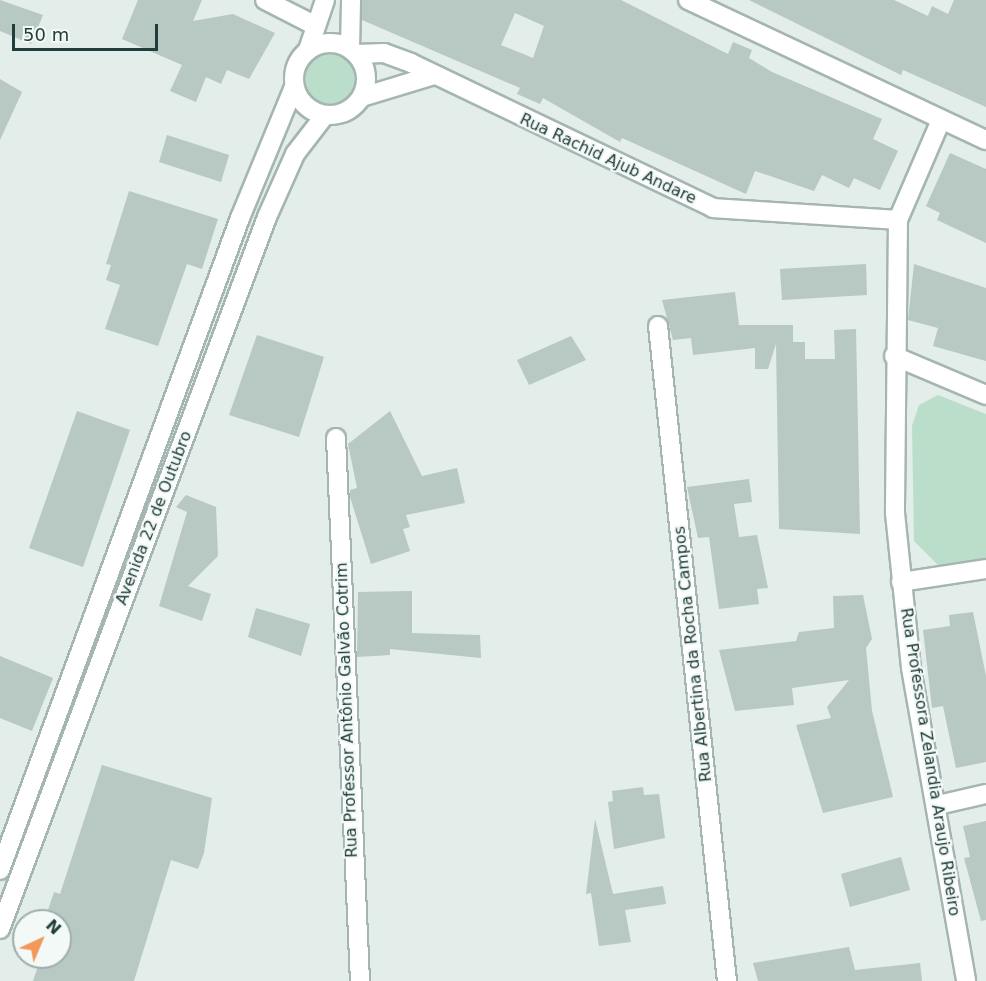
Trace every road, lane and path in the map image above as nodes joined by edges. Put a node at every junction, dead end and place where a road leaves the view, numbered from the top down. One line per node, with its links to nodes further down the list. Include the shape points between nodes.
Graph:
1 (265, 0): 5 (street)
2 (325, 0): 5 (street)
3 (351, 0): 7 (street)
4 (688, 0): 12 (street)
5 (316, 26): 6 (street)
6 (308, 50): 7 (street, via 329,43); 9 (street, via 295,66)
7 (353, 52): 8 (street, Rua Rachid Ajub Andare, via 384,53); 10 (street, via 365,72)
8 (434, 75): 10 (street); 14 (street, Rua Rachid Ajub Andare, via 713,208)
9 (294, 87): 11 (street, via 305,106); 23 (street, Avenida 22 de Outubro, via 240,218)
10 (362, 97): 11 (street, via 349,110)
11 (325, 115): 24 (street, Avenida 22 de Outubro, via 296,154 267,218)
12 (941, 120): 13 (street); 14 (street, Rua Professora Zelandia Araujo Ribeiro)
13 (986, 140)
14 (898, 220): 16 (street, Rua Professora Zelandia Araujo Ribeiro)
15 (658, 326): 26 (street, Rua Albertina da Rocha Campos)
16 (894, 356): 17 (street); 20 (street, Rua Professora Zelandia Araujo Ribeiro, via 895,513)
17 (986, 395)
18 (336, 438): 25 (street, Rua Professor Antônio Galvão Cotrim)
19 (986, 569): 20 (street)
20 (901, 582): 22 (street, Rua Professora Zelandia Araujo Ribeiro)
21 (986, 794): 22 (street)
22 (938, 805): 27 (street, Rua Professora Zelandia Araujo Ribeiro)
23 (0, 870)
24 (0, 929)
25 (360, 981)
26 (727, 981)
27 (966, 981)

